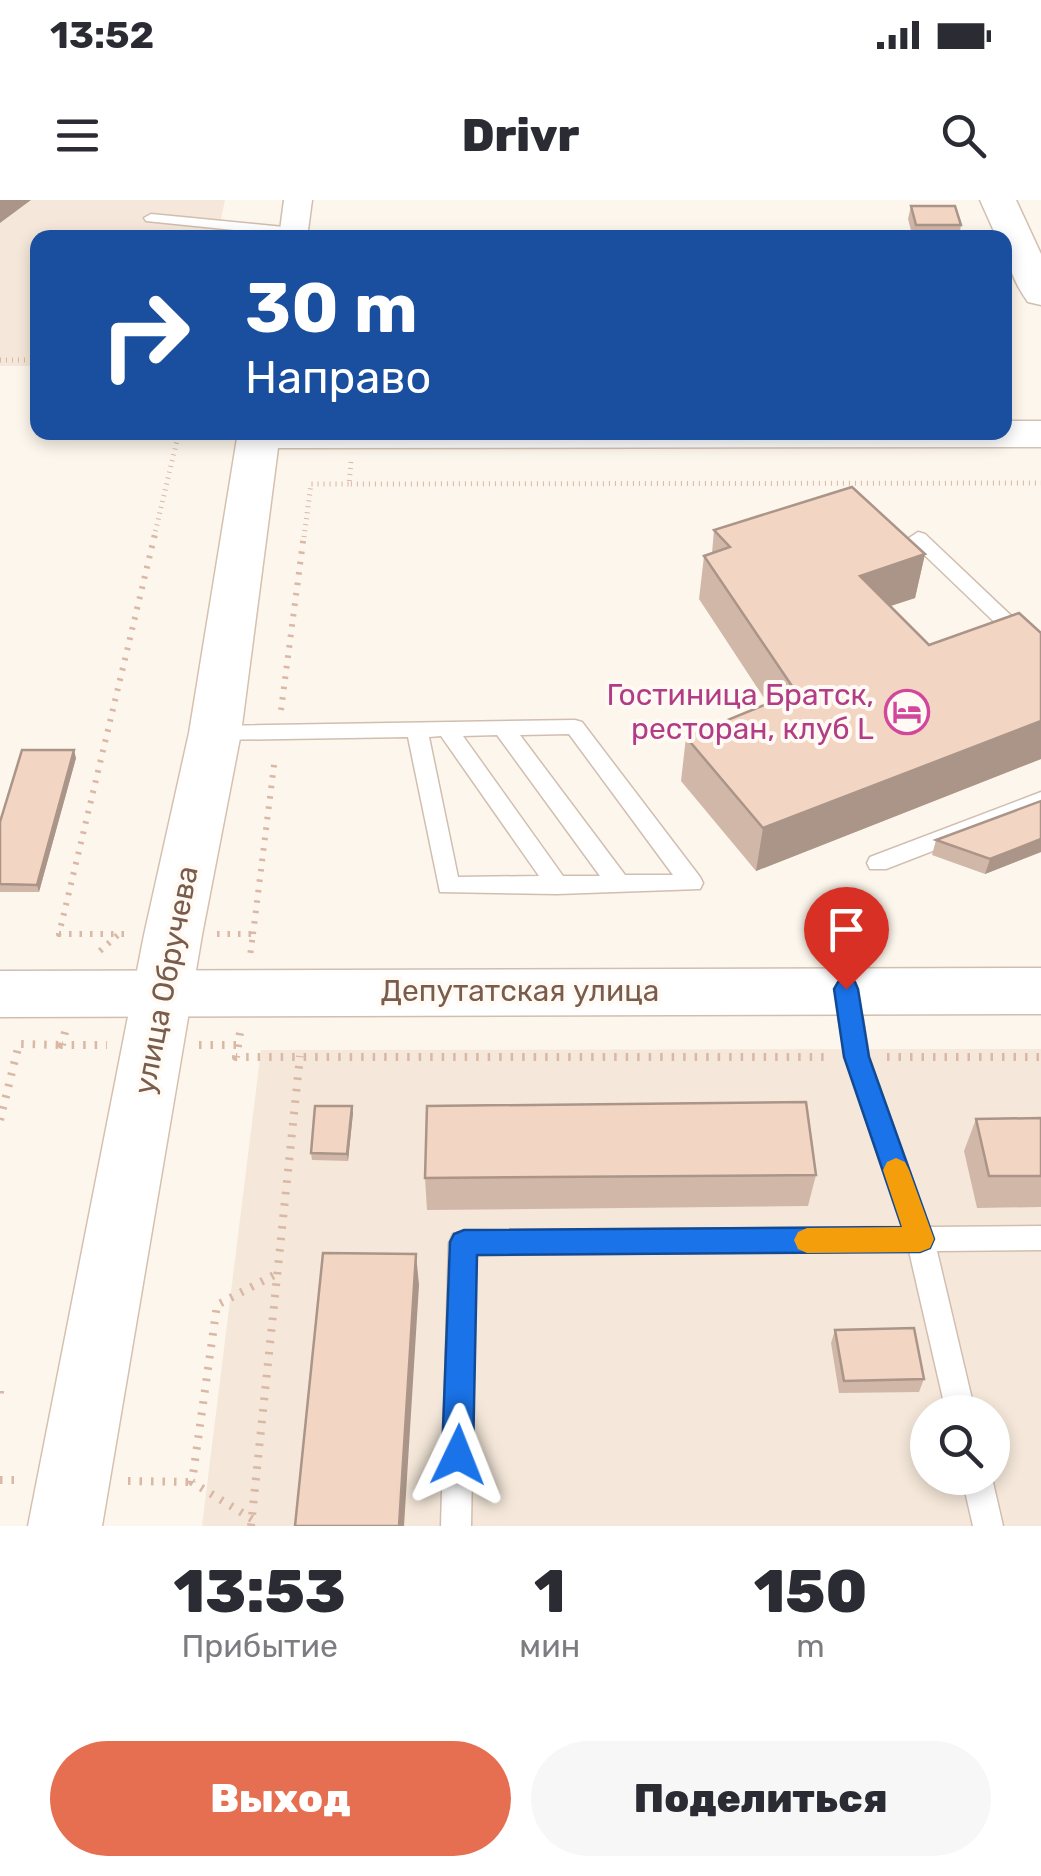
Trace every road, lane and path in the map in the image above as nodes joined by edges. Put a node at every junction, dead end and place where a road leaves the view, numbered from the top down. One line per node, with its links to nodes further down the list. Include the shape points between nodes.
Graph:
1 (298, 200): 5 (street)
2 (998, 200): 6 (main road)
3 (151, 218): 4 (lane)
4 (252, 230)
5 (295, 230)
6 (1012, 230)
7 (1012, 231): 8 (main road)
8 (1041, 294)
9 (0, 360): 10 (path)
10 (30, 360)
11 (1012, 396): 12 (main road)
12 (1041, 396)
13 (1012, 434): 14 (main road)
14 (1041, 434)
15 (177, 440): 31 (path, via 59,934)
16 (258, 440): 26 (main road, улица Обручева)
17 (352, 456): 19 (path)
18 (1041, 483): 19 (path)
19 (349, 484): 25 (path, via 311,484)
20 (918, 538): 21 (lane)
21 (1041, 656)
22 (503, 728): 23 (lane); 29 (lane); 29 (lane, via 574,727 692,883)
23 (447, 729): 24 (lane); 30 (lane)
24 (417, 730): 25 (lane); 30 (lane, via 448,886)
25 (278, 732): 26 (lane); 32 (path)
26 (214, 733): 31 (main road, улица Обручева)
27 (1041, 800): 28 (lane)
28 (878, 863)
29 (619, 884): 30 (lane)
30 (557, 885)
31 (173, 934): 32 (path); 35 (main road, улица Обручева)
32 (253, 934): 36 (path)
33 (846, 989): 34 (main road, Депутатская улица); 36 (main road, Депутатская улица); 40 (lane)
34 (1041, 991)
35 (162, 992): 36 (main road, Депутатская улица); 37 (main road, Депутатская улица); 49 (main road, улица Обручева)
36 (246, 992): 39 (path, via 236,1056)
37 (0, 994)
38 (62, 1045): 42 (path, via 20,1044)
39 (300, 1056): 40 (path); 45 (path)
40 (857, 1057): 41 (path); 44 (lane)
41 (1041, 1057)
42 (0, 1120)
43 (1041, 1238): 44 (lane)
44 (920, 1239): 46 (lane); 50 (lane, via 464,1242)
45 (278, 1273): 48 (path); 48 (path, via 217,1305 192,1482)
46 (957, 1395)
47 (980, 1495): 51 (lane)
48 (252, 1523)
49 (65, 1526)
50 (456, 1526)
51 (988, 1526)

